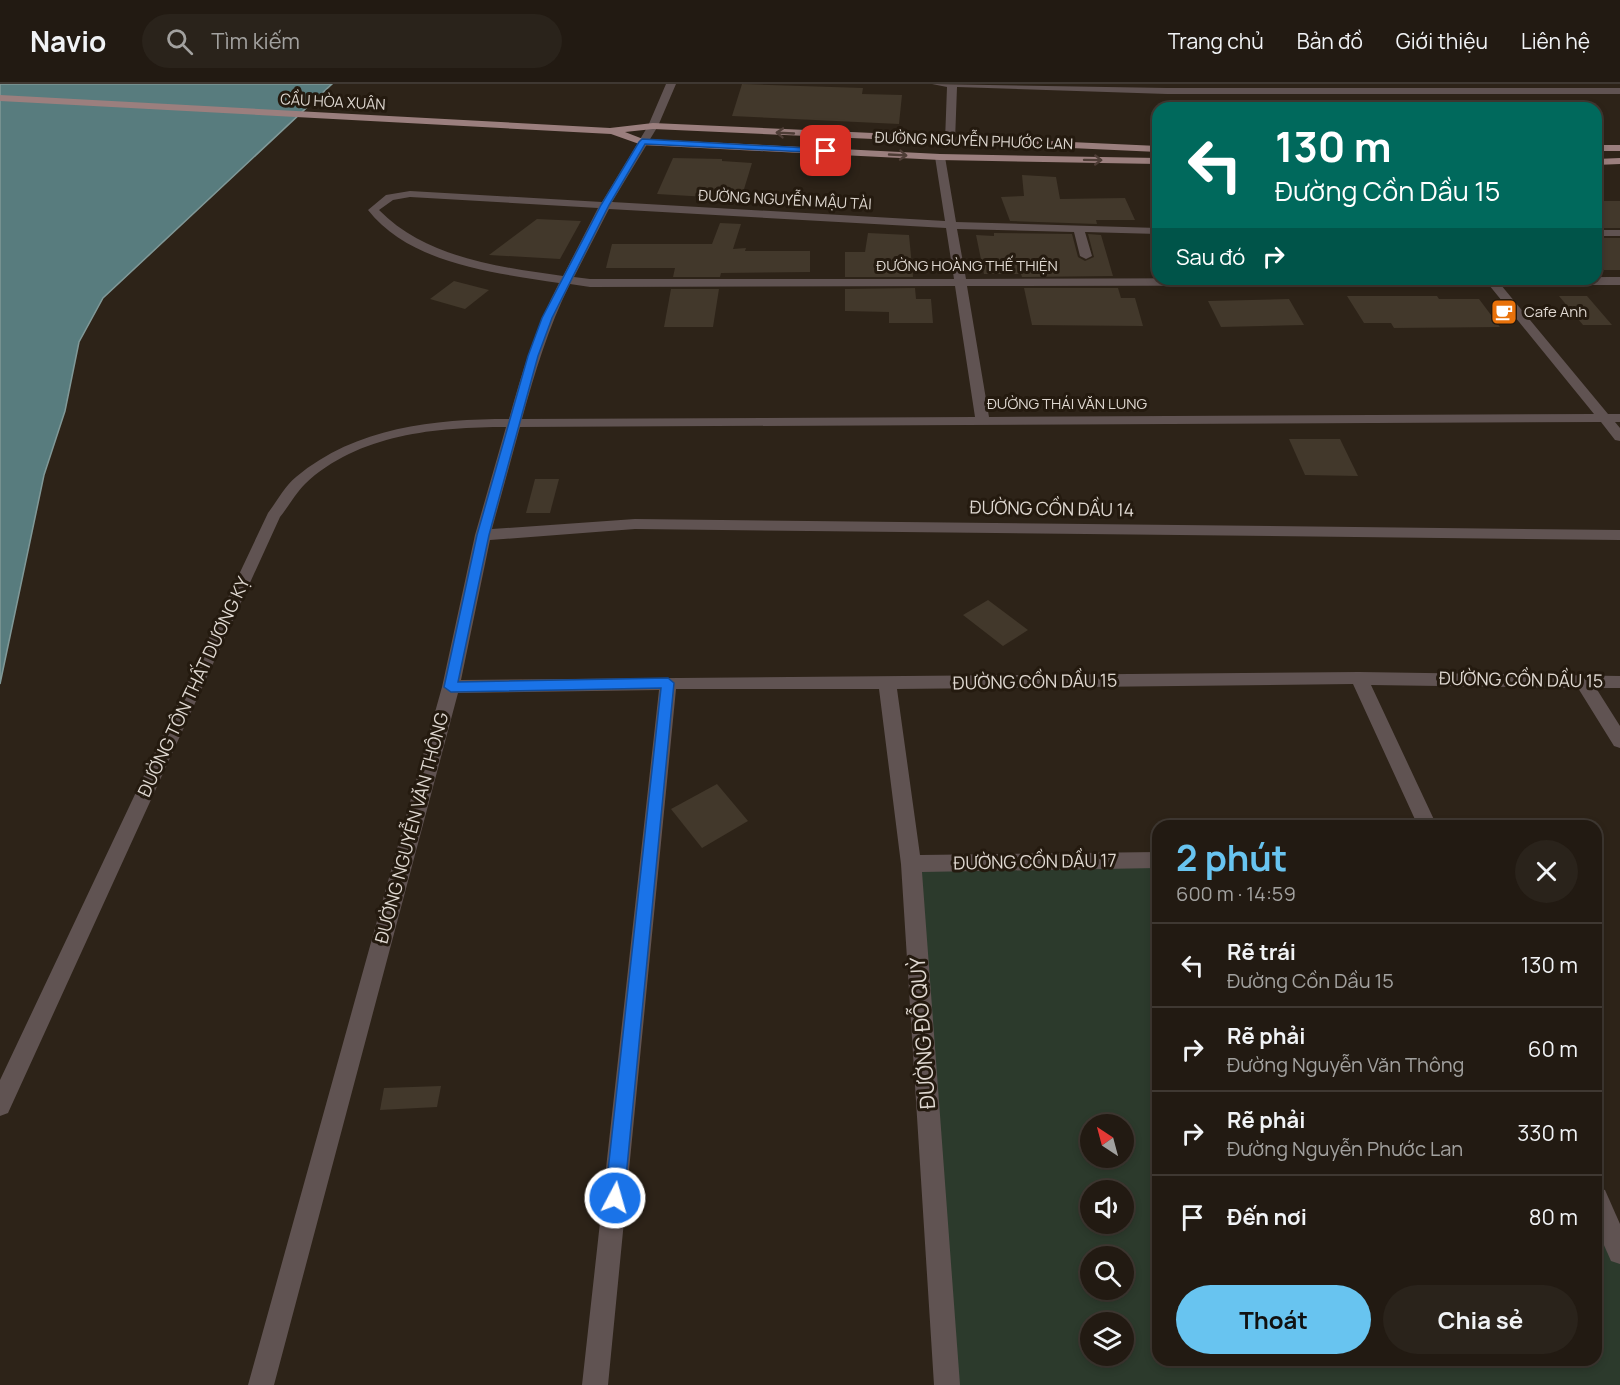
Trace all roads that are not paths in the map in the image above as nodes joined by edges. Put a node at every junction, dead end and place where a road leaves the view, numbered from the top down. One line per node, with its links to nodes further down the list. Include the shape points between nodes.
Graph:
1 (671, 84): 10 (street, ĐƯỜNG NGUYỄN VĂN THÔNG)
2 (937, 84): 3 (street)
3 (952, 84): 4 (street, via 1167,91); 12 (street)
4 (1341, 87): 5 (street); 8 (street)
5 (1620, 90)
6 (0, 94): 9 (main road, CẦU HÒA XUÂN)
7 (0, 98): 9 (main road, CẦU HÒA XUÂN)
8 (1350, 99)
9 (404, 119): 11 (main road, ĐƯỜNG NGUYỄN PHƯỚC LAN)
10 (652, 126): 11 (main road, ĐƯỜNG NGUYỄN PHƯỚC LAN); 12 (main road, ĐƯỜNG NGUYỄN PHƯỚC LAN, one-way to 10); 13 (street, ĐƯỜNG NGUYỄN VĂN THÔNG)
11 (610, 131): 13 (main road, ĐƯỜNG NGUYỄN PHƯỚC LAN)
12 (950, 141): 14 (main road, ĐƯỜNG NGUYỄN PHƯỚC LAN)
13 (642, 142): 17 (main road, ĐƯỜNG NGUYỄN PHƯỚC LAN, one-way to 17); 22 (street, ĐƯỜNG NGUYỄN VĂN THÔNG)
14 (1152, 148)
15 (1602, 148): 16 (main road)
16 (1620, 148)
17 (940, 157): 18 (main road, ĐƯỜNG NGUYỄN PHƯỚC LAN, one-way to 18); 23 (street)
18 (1152, 161)
19 (1620, 161): 20 (main road)
20 (1602, 162)
21 (410, 194): 22 (street, ĐƯỜNG NGUYỄN MẬU TÀI); 29 (street, ĐƯỜNG HOÀNG THẾ THIỆN, via 390,196 373,210 381,221 405,238 440,253 494,268)
22 (605, 205): 23 (street, ĐƯỜNG NGUYỄN MẬU TÀI); 29 (street, ĐƯỜNG NGUYỄN VĂN THÔNG)
23 (951, 225): 24 (street, ĐƯỜNG NGUYỄN MẬU TÀI); 30 (street)
24 (1079, 229): 25 (street, ĐƯỜNG NGUYỄN MẬU TÀI); 28 (street)
25 (1152, 231)
26 (1602, 233): 27 (street)
27 (1620, 233)
28 (1086, 256)
29 (566, 280): 30 (street, ĐƯỜNG HOÀNG THẾ THIỆN); 37 (street, ĐƯỜNG NGUYỄN VĂN THÔNG, via 547,318)
30 (960, 281): 31 (street, ĐƯỜNG HOÀNG THẾ THIỆN); 38 (street)
31 (1152, 281)
32 (1602, 281): 33 (street, ĐƯỜNG HOÀNG THẾ THIỆN)
33 (1620, 281)
34 (1495, 285): 35 (street)
35 (1604, 418): 36 (street, ĐƯỜNG THÁI VĂN LUNG); 38 (street, ĐƯỜNG THÁI VĂN LUNG); 39 (street)
36 (1620, 418)
37 (514, 421): 38 (street, ĐƯỜNG THÁI VĂN LUNG); 40 (street, ĐƯỜNG NGUYỄN VĂN THÔNG); 52 (street, ĐƯỜNG TÔN THẤT DƯƠNG KỴ, via 405,430 342,452 300,482 273,516)
38 (983, 421)
39 (1620, 438)
40 (483, 535): 41 (street, ĐƯỜNG CỒN DẦU 14, via 635,524); 47 (street, ĐƯỜNG NGUYỄN VĂN THÔNG)
41 (1620, 535)
42 (1359, 678): 43 (street, ĐƯỜNG CỒN DẦU 15); 46 (street, ĐƯỜNG CỒN DẦU 15); 49 (street)
43 (1583, 681): 44 (street, ĐƯỜNG CỒN DẦU 15); 48 (street)
44 (1620, 682)
45 (668, 683): 46 (street, ĐƯỜNG CỒN DẦU 15); 47 (street, ĐƯỜNG CỒN DẦU 15); 56 (street)
46 (887, 683): 51 (street, ĐƯỜNG ĐỖ QUỲ)
47 (451, 687): 55 (street, ĐƯỜNG NGUYỄN VĂN THÔNG)
48 (1620, 741)
49 (1424, 820)
50 (1152, 860): 51 (street, ĐƯỜNG CỒN DẦU 17)
51 (911, 864): 57 (street, ĐƯỜNG ĐỖ QUỲ)
52 (0, 1105)
53 (1602, 1212): 54 (street)
54 (1620, 1252)
55 (261, 1385)
56 (595, 1385)
57 (947, 1385)

